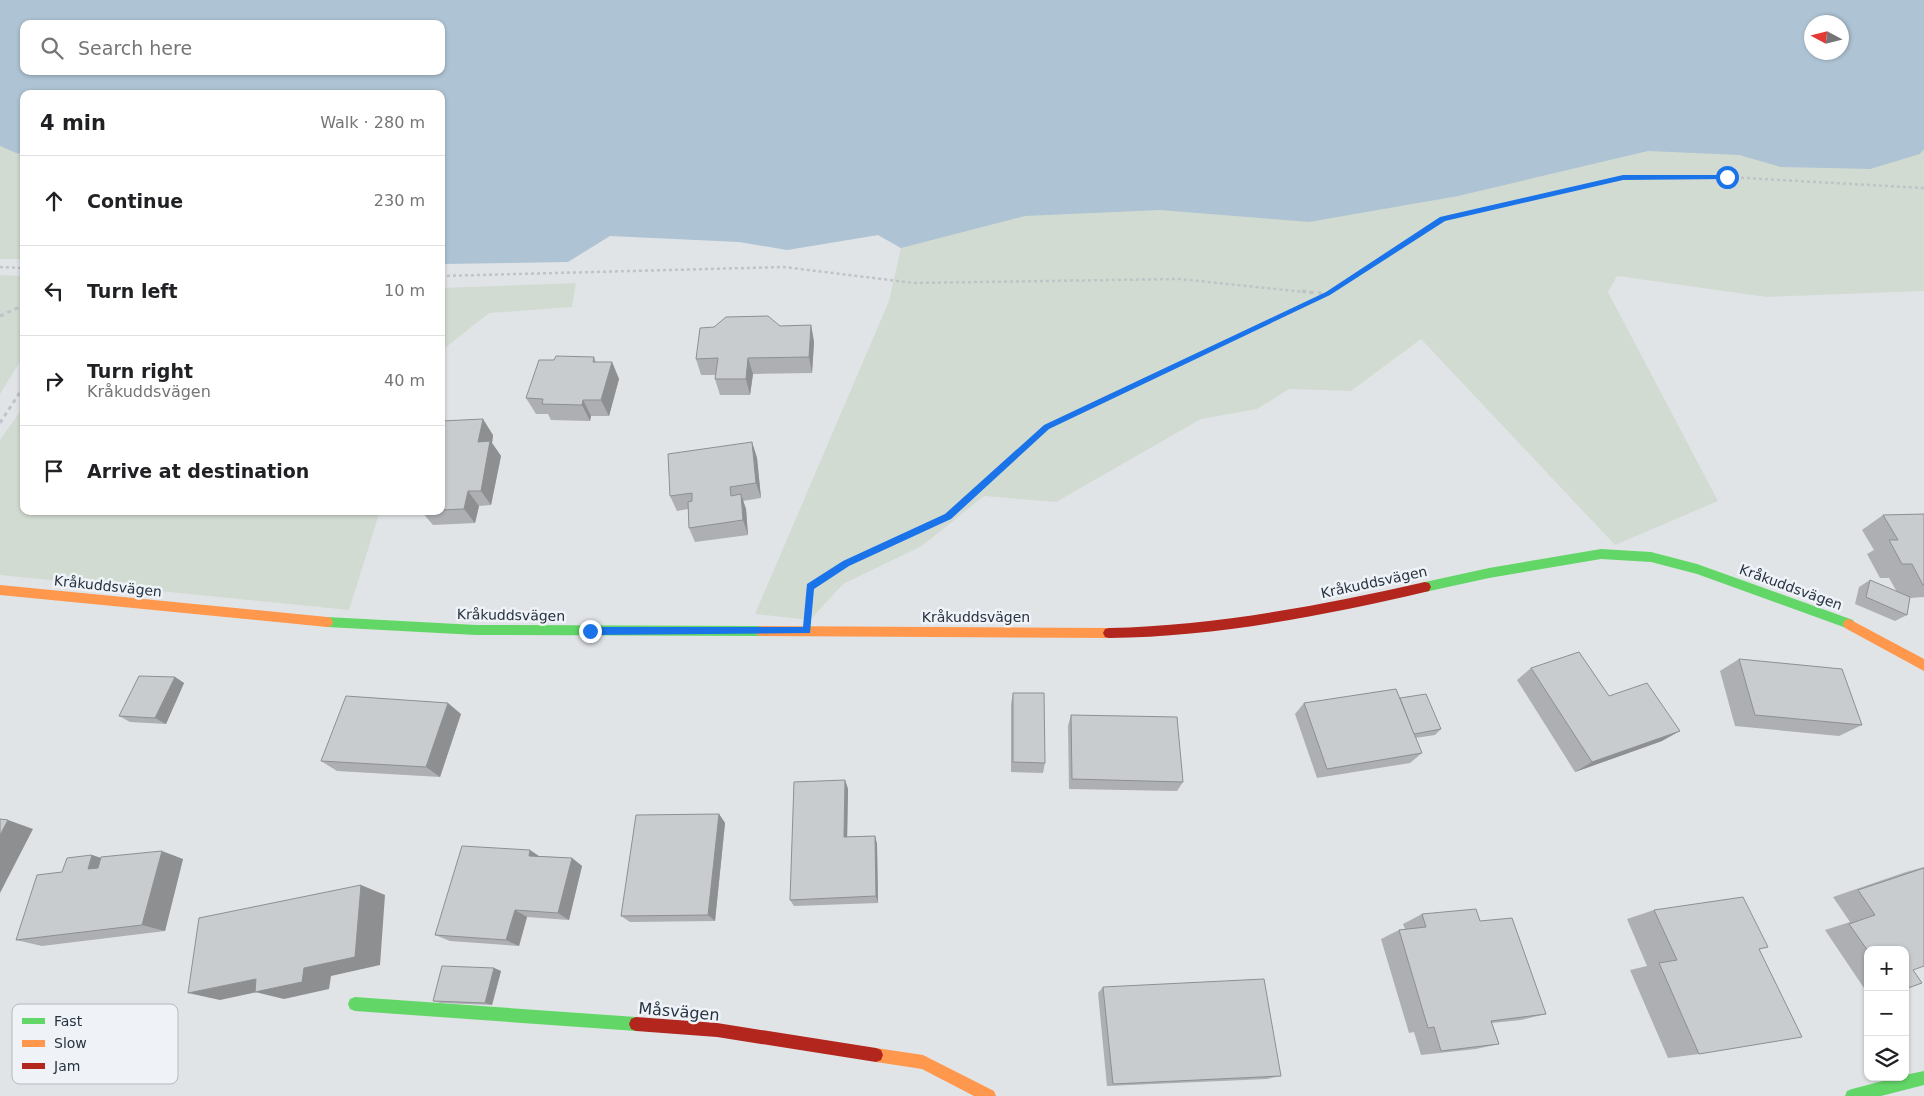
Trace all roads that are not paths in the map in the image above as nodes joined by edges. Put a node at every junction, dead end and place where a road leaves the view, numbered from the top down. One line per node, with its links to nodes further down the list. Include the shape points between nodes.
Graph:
1 (0, 590): 2 (street, Kråkuddsvägen, via 356,625 486,630 1134,633 1248,622 1338,607 1489,573 1601,554 1651,557 1697,568 1851,625)
2 (1924, 664)
3 (355, 1004): 5 (street, Måsvägen, via 717,1030 923,1062)
4 (1924, 1078): 6 (street)
5 (989, 1096)
6 (1852, 1096)

